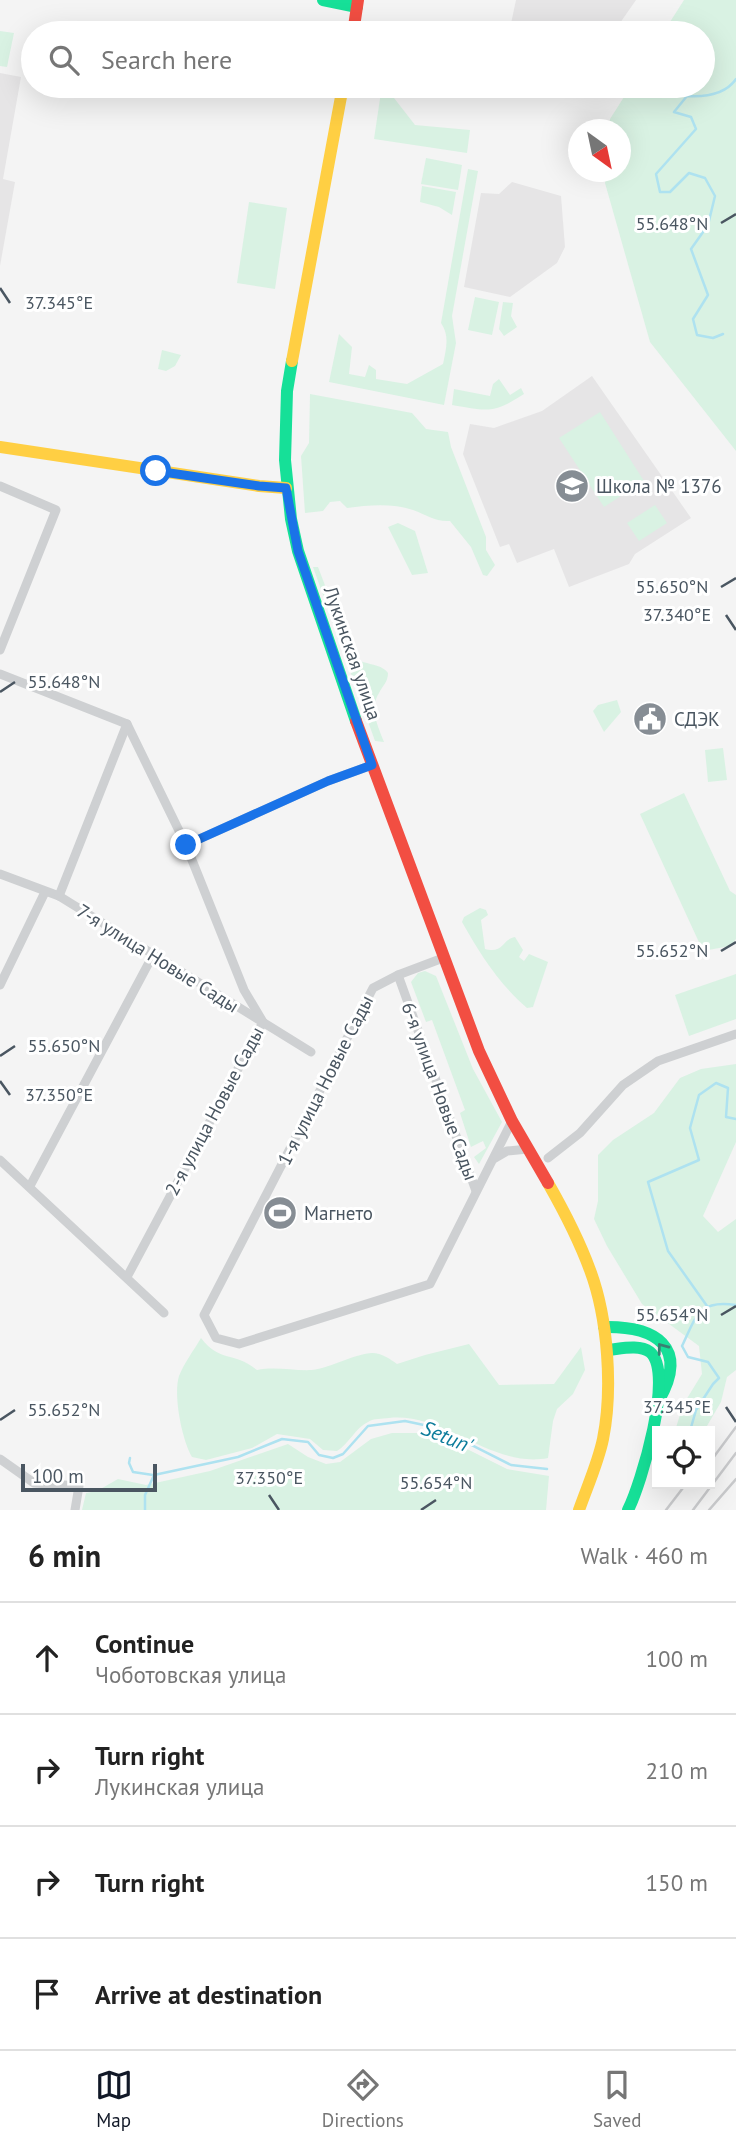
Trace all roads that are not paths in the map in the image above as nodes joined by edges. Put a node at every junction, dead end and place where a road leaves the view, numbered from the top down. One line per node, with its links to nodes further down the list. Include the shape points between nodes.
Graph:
1 (323, 0): 2 (main road)
2 (358, 4)
3 (341, 98): 6 (main road, Лукинская улица, via 288,391)
4 (0, 447): 6 (main road)
5 (0, 486): 7 (street, via 56,510)
6 (286, 488): 10 (main road, Лукинская улица, via 298,551)
7 (0, 650)
8 (0, 674): 9 (street)
9 (127, 723): 11 (street, 2-я улица Новые Сады); 14 (street)
10 (372, 765): 11 (street); 16 (main road, Лукинская улица)
11 (186, 845): 19 (street, 2-я улица Новые Сады, via 244,990)
12 (0, 874): 13 (street, 7-я улица Новые Сады)
13 (45, 892): 14 (street, 7-я улица Новые Сады); 18 (street)
14 (59, 897): 15 (street, 7-я улица Новые Сады)
15 (153, 955): 19 (street, 7-я улица Новые Сады); 27 (street)
16 (443, 958): 17 (street, 1-я улица Новые Сады); 22 (main road, Лукинская улица)
17 (398, 975): 28 (street, 6-я улица Новые Сады); 31 (street, 1-я улица Новые Сады, via 373,988)
18 (0, 985)
19 (263, 1022): 21 (street, 7-я улица Новые Сады); 29 (street, 2-я улица Новые Сады)
20 (736, 1034): 25 (street, via 658,1061 624,1085 580,1133)
21 (312, 1052)
22 (512, 1121): 23 (main road, Лукинская улица); 24 (street)
23 (528, 1149): 24 (street, via 507,1151); 32 (main road, Лукинская улица, via 578,1240)
24 (495, 1158): 28 (street)
25 (548, 1158)
26 (0, 1160): 27 (street)
27 (30, 1186): 29 (street)
28 (476, 1191): 31 (street, 6-я улица Новые Сады, via 430,1284 239,1344 216,1338)
29 (127, 1277): 30 (street)
30 (164, 1313)
31 (204, 1315)
32 (604, 1326): 33 (main road, Лукинская улица); 34 (main road, one-way to 32, via 670,1377 667,1352 653,1336 636,1328)
33 (607, 1350): 34 (main road, via 638,1347 651,1353 659,1369); 37 (main road, Лукинская улица, via 605,1428)
34 (656, 1407): 38 (main road, via 646,1465)
35 (0, 1459): 36 (street, via 34,1483 79,1486)
36 (75, 1510)
37 (579, 1510)
38 (628, 1510)

